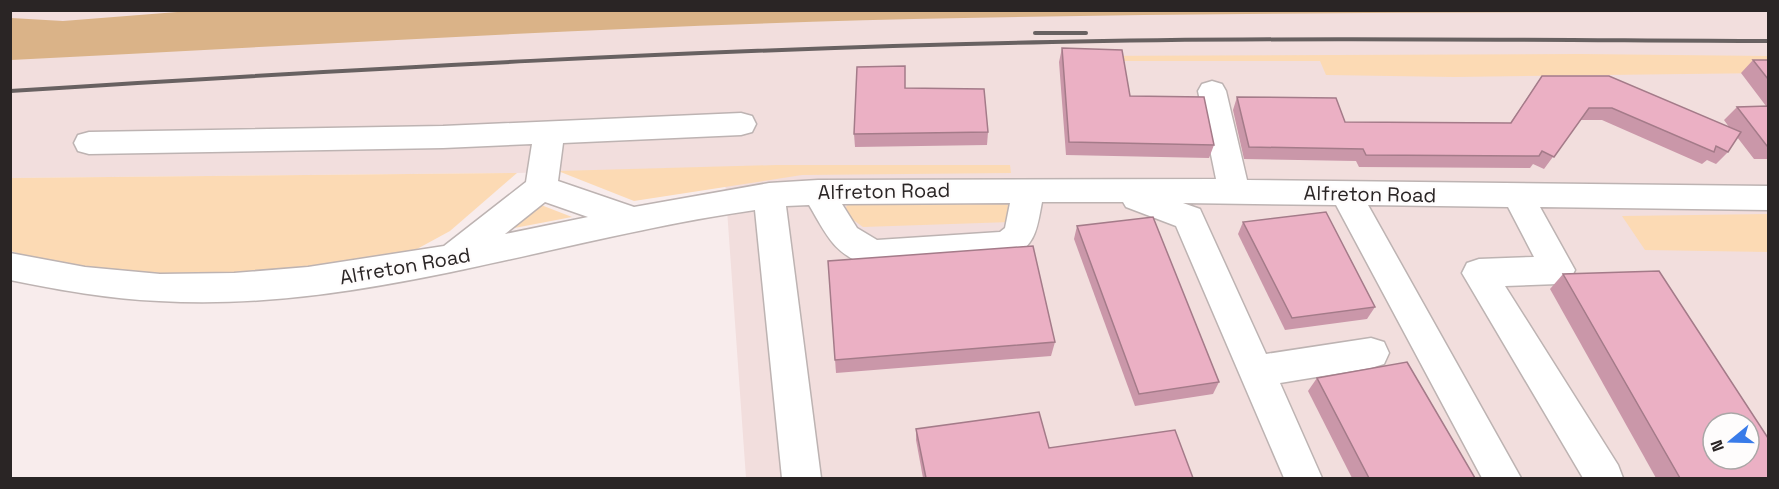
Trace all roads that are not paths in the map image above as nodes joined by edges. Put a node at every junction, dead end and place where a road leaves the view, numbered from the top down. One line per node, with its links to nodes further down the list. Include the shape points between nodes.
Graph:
1 (1212, 91): 9 (street)
2 (741, 124): 3 (street)
3 (549, 134): 4 (street); 5 (street)
4 (89, 143)
5 (541, 188): 14 (street); 15 (street)
6 (1028, 190): 7 (street, Alfreton Road); 8 (street, Alfreton Road); 8 (street, via 1020,234 1008,244 872,254 845,237)
7 (1115, 190): 9 (street, Alfreton Road); 18 (street, via 1189,218)
8 (818, 192): 11 (street, Alfreton Road)
9 (1234, 192): 10 (street, Alfreton Road)
10 (1346, 194): 12 (street, Alfreton Road); 21 (street)
11 (769, 195): 14 (street, Alfreton Road); 19 (street)
12 (1518, 196): 13 (street, Alfreton Road); 22 (street, via 1558,270 1479,273)
13 (1768, 198)
14 (634, 220): 15 (street, Alfreton Road)
15 (451, 258): 16 (street, Alfreton Road, via 318,281 205,290 93,284)
16 (10, 266)
17 (1371, 353): 18 (street)
18 (1256, 370): 20 (street)
19 (802, 478)
20 (1303, 478)
21 (1502, 478)
22 (1604, 478)

